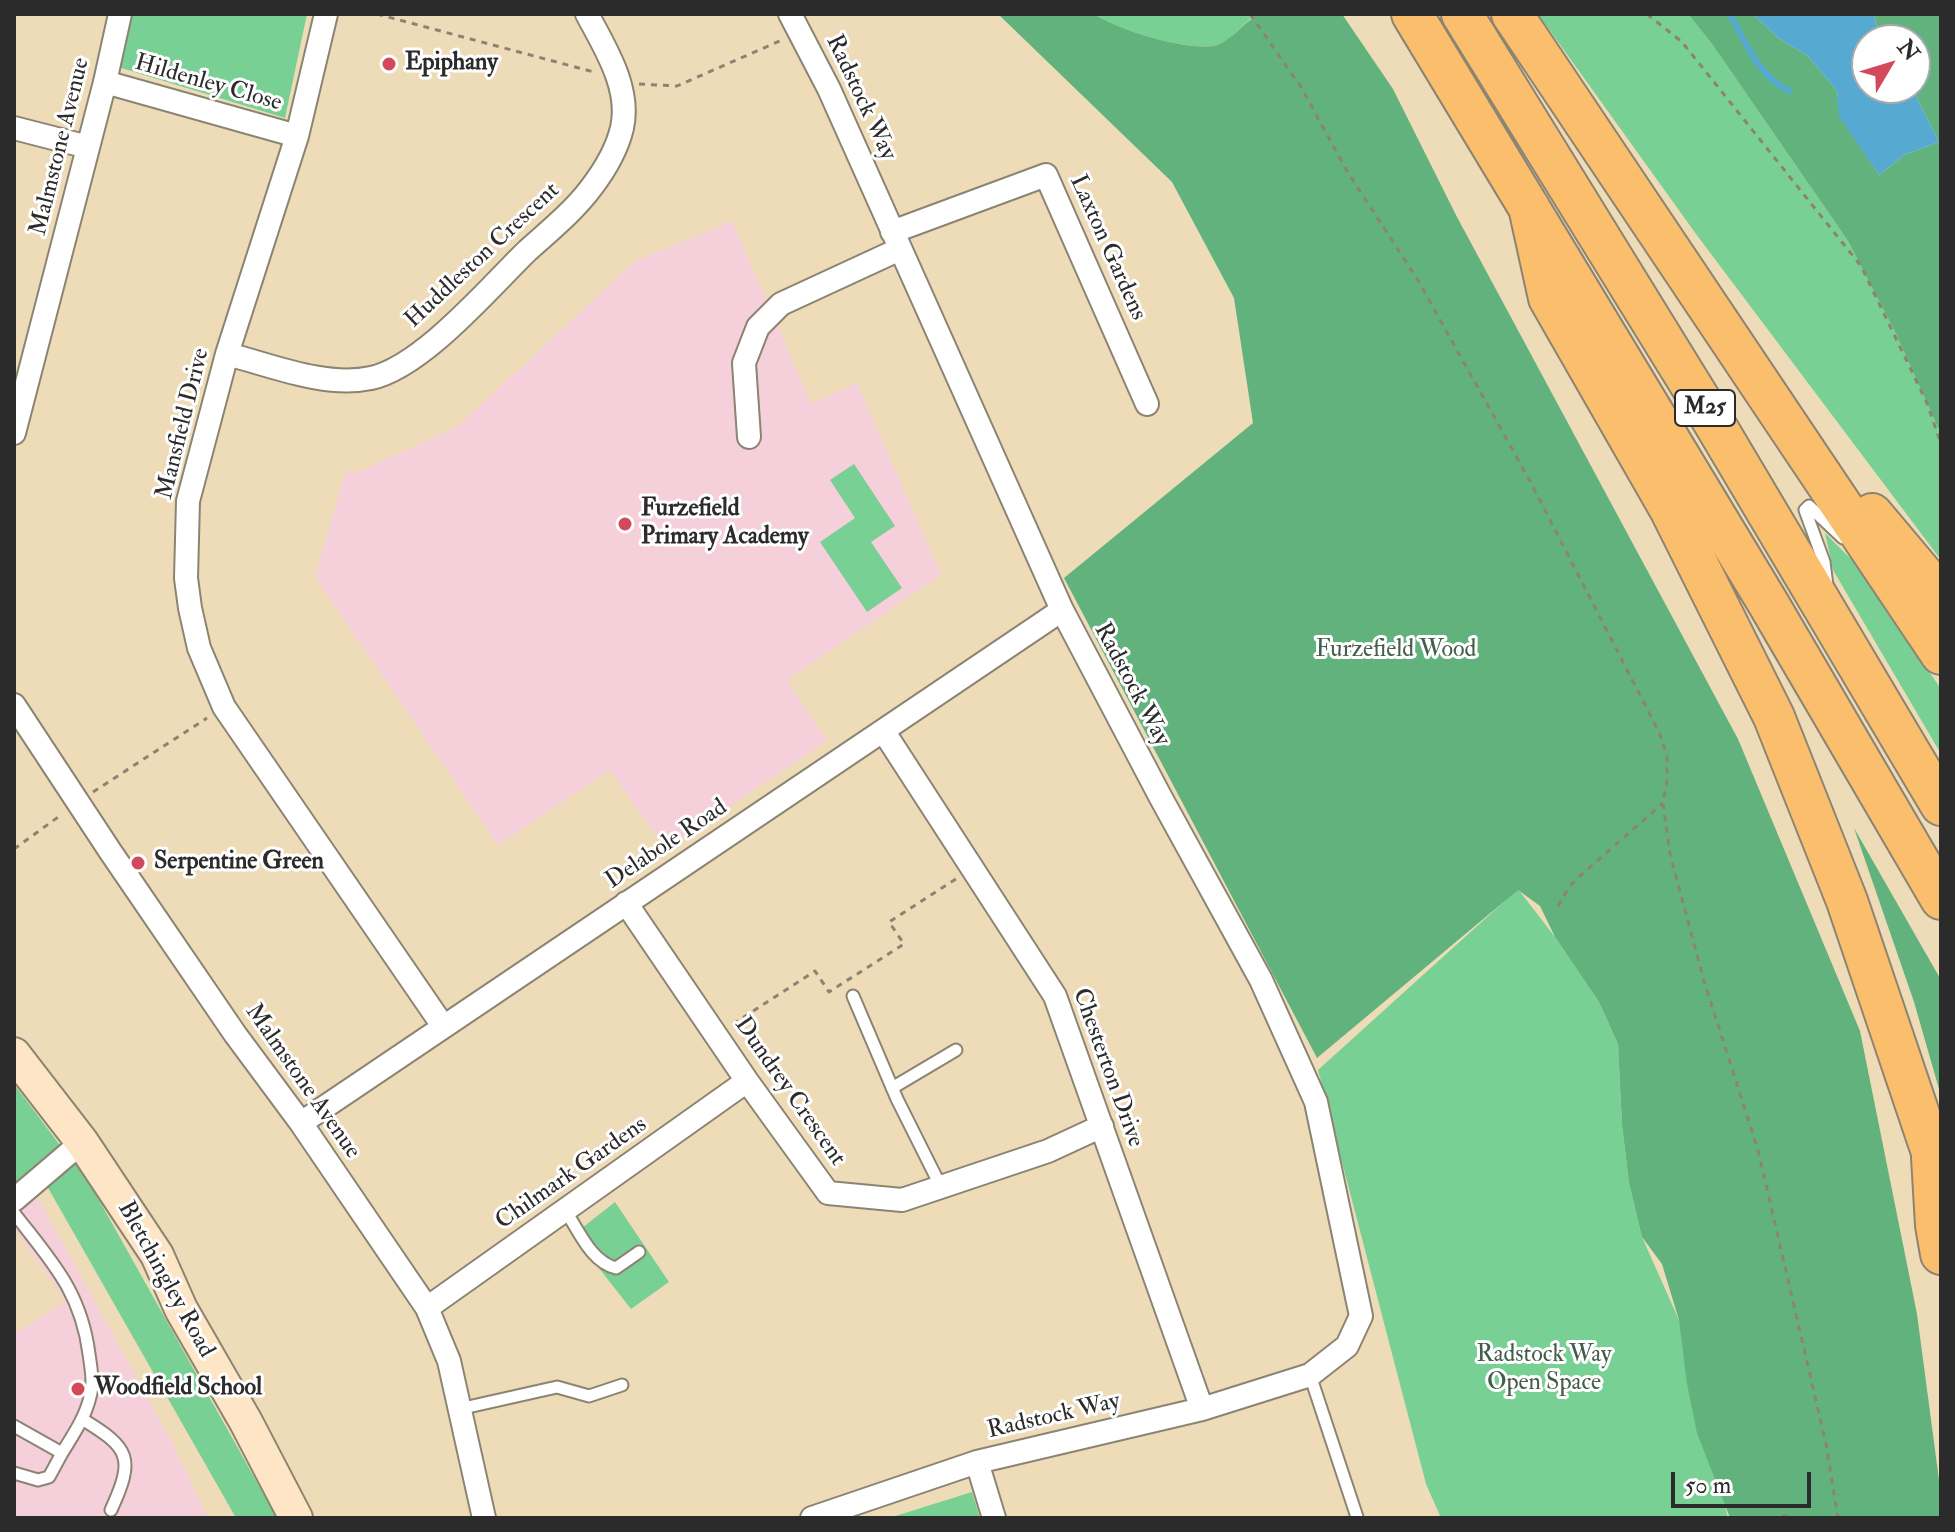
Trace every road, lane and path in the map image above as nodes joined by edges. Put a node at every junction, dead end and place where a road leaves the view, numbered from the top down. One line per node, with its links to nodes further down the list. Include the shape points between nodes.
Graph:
1 (120, 14): 11 (street, Malmstone Avenue)
2 (326, 14): 14 (street, Mansfield Drive)
3 (377, 14): 12 (path)
4 (587, 14): 12 (street, Huddleston Crescent)
5 (1250, 14): 34 (path, via 1301,87 1347,171 1419,282 1629,668 1667,756)
6 (1412, 14): 16 (highway, M25)
7 (1462, 14): 28 (highway, M25)
8 (1512, 14): 24 (highway)
9 (1647, 14): 23 (path, via 1682,42 1861,266 1927,403)
10 (795, 23): 12 (path, via 677,86); 17 (street, Radstock Way)
11 (105, 82): 14 (street, Hildenley Close); 15 (street, Malmstone Avenue)
12 (618, 82): 18 (street, Huddleston Crescent, via 622,129 593,186 404,364 371,378 342,380)
13 (14, 128): 15 (street)
14 (297, 136): 18 (street, Mansfield Drive)
15 (88, 147): 19 (street, Malmstone Avenue)
16 (1529, 207): 38 (highway, M25); 51 (highway, via 1549,298 1670,509 1774,717 1847,901)
17 (896, 241): 20 (street, Laxton Gardens, via 1046,175); 22 (street, via 781,304 758,327 744,363); 27 (street, Radstock Way)
18 (227, 354): 31 (street, Mansfield Drive, via 188,501 186,578 199,648)
19 (18, 404): 21 (street, Malmstone Avenue)
20 (1147, 404)
21 (14, 433)
22 (749, 437)
23 (1941, 444)
24 (1811, 462): 25 (highway); 26 (highway, via 1878,519)
25 (1881, 566): 28 (lane, via 1809,506 1805,510 1824,562); 29 (highway)
26 (1941, 596)
27 (1062, 610): 32 (street, Delabole Road); 59 (street, Radstock Way, via 1261,980 1316,1102 1361,1316 1347,1346)
28 (1831, 618): 35 (highway, M25)
29 (1941, 654)
30 (14, 705): 33 (street, Malmstone Avenue)
31 (224, 707): 33 (path); 42 (street, Mansfield Drive)
32 (884, 732): 37 (street, Chesterton Drive); 39 (street, Delabole Road)
33 (78, 803): 36 (path); 48 (street, Malmstone Avenue)
34 (1663, 803): 40 (path, via 1579,877); 78 (path, via 1670,854 1704,981 1758,1150)
35 (1941, 805)
36 (14, 849)
37 (971, 867): 43 (path, via 889,922 904,944 829,992 815,971); 49 (street, Chesterton Drive, via 1055,996)
38 (1941, 899)
39 (626, 903): 42 (street, Delabole Road); 43 (street, Dundrey Crescent)
40 (1558, 906)
41 (853, 996): 47 (lane)
42 (443, 1026): 48 (street, Delabole Road)
43 (717, 1035): 46 (street, Dundrey Crescent)
44 (956, 1050): 47 (lane)
45 (14, 1054): 50 (street, Bletchingley Road)
46 (747, 1081): 52 (street, Dundrey Crescent, via 828,1193 902,1200); 54 (street, Chilmark Gardens)
47 (892, 1088): 52 (lane)
48 (301, 1123): 58 (street, Malmstone Avenue)
49 (1102, 1126): 52 (street, Dundrey Crescent, via 1048,1151); 62 (street, Chesterton Drive)
50 (82, 1142): 53 (street); 70 (street, Bletchingley Road, via 157,1255 181,1309)
51 (1937, 1168): 57 (highway)
52 (941, 1187)
53 (14, 1200)
54 (565, 1210): 56 (lane, via 607,1266 616,1268); 58 (street, Chilmark Gardens)
55 (14, 1213): 63 (lane, via 77,1301 91,1367 91,1394)
56 (639, 1252)
57 (1941, 1254)
58 (427, 1308): 61 (street, Malmstone Avenue, via 449,1361)
59 (1310, 1375): 62 (street, Radstock Way); 69 (lane)
60 (622, 1385): 61 (lane, via 589,1396 557,1387)
61 (459, 1409): 71 (street, Malmstone Avenue)
62 (1202, 1409): 66 (street, Radstock Way)
63 (82, 1419): 65 (lane); 68 (lane, via 118,1444 123,1457 125,1481)
64 (14, 1426): 65 (lane)
65 (62, 1453): 67 (lane, via 49,1477 38,1480)
66 (977, 1462): 72 (street, Radstock Way); 73 (street)
67 (14, 1473)
68 (111, 1510)
69 (1357, 1517)
70 (296, 1518)
71 (484, 1518)
72 (812, 1518)
73 (994, 1518)
74 (1740, 1518): 75 (path)
75 (1749, 1518)
76 (1771, 1518): 77 (path)
77 (1793, 1518)
78 (1838, 1518)

